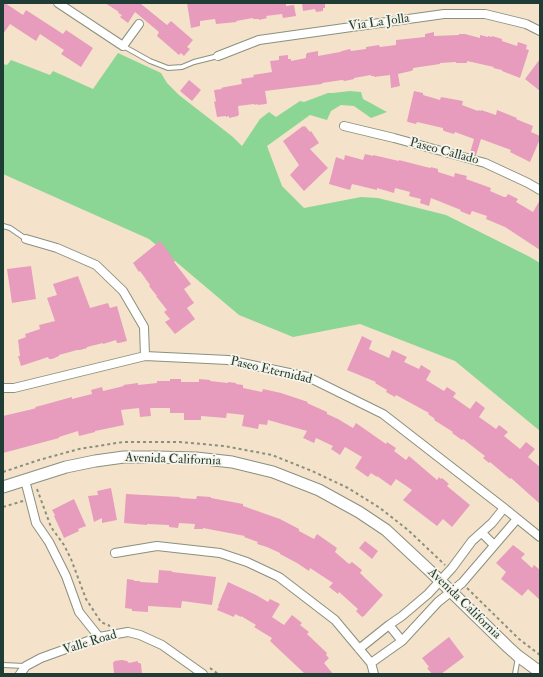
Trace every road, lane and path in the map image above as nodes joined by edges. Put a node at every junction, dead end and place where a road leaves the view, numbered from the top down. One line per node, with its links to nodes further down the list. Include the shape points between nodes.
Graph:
1 (58, 3): 4 (street)
2 (139, 24): 4 (street)
3 (540, 31): 5 (street, Via La Jolla, via 526,24 485,14 444,14 260,40)
4 (123, 46): 5 (lane, via 168,68 182,67)
5 (218, 56)
6 (344, 126): 7 (street, Paseo Callado, via 485,163)
7 (540, 190)
8 (3, 226): 9 (lane)
9 (26, 239): 10 (street, via 57,248 96,265 123,291 144,327)
10 (145, 356): 11 (street, Paseo Eternidad, via 14,388); 17 (street, Paseo Eternidad, via 228,360 308,377 383,414)
11 (3, 388)
12 (3, 472): 23 (path, via 78,449 123,442 180,442 224,446 272,455 348,488 380,508 408,530)
13 (29, 479): 14 (street, Avenida California); 15 (street); 24 (street, Avenida California, via 95,461 147,457 232,462 273,472 319,490 359,512 386,530); 28 (path, via 51,527 64,545 86,599 101,622)
14 (3, 487)
15 (30, 499): 16 (path); 29 (street, via 36,523 50,542 79,612)
16 (3, 507)
17 (504, 508): 18 (street, Paseo Eternidad); 19 (street)
18 (517, 519): 20 (street, Paseo Eternidad); 21 (street)
19 (482, 533): 21 (street); 23 (street, via 472,541)
20 (540, 537)
21 (494, 545): 25 (street)
22 (115, 553): 31 (street, via 157,546 220,553 247,562 279,577 315,604 335,620)
23 (450, 570): 24 (street)
24 (440, 581): 26 (street, Avenida California); 27 (street, via 408,612)
25 (462, 583): 26 (street); 32 (path, via 519,639)
26 (451, 592): 30 (street, via 438,602); 33 (street, Avenida California)
27 (389, 625): 30 (street); 31 (street)
28 (113, 627)
29 (99, 637): 37 (street, Valle Road); 40 (street, Valle Road, via 128,632 140,636 162,645)
30 (402, 641): 34 (street)
31 (358, 649): 34 (street)
32 (540, 655)
33 (518, 656): 38 (street, Avenida California); 43 (lane)
34 (371, 663): 42 (street)
35 (3, 665): 37 (lane)
36 (207, 665): 41 (path)
37 (26, 666): 39 (street, Valle Road)
38 (540, 672)
39 (20, 674)
40 (203, 674)
41 (218, 674)
42 (374, 674)
43 (515, 674)

